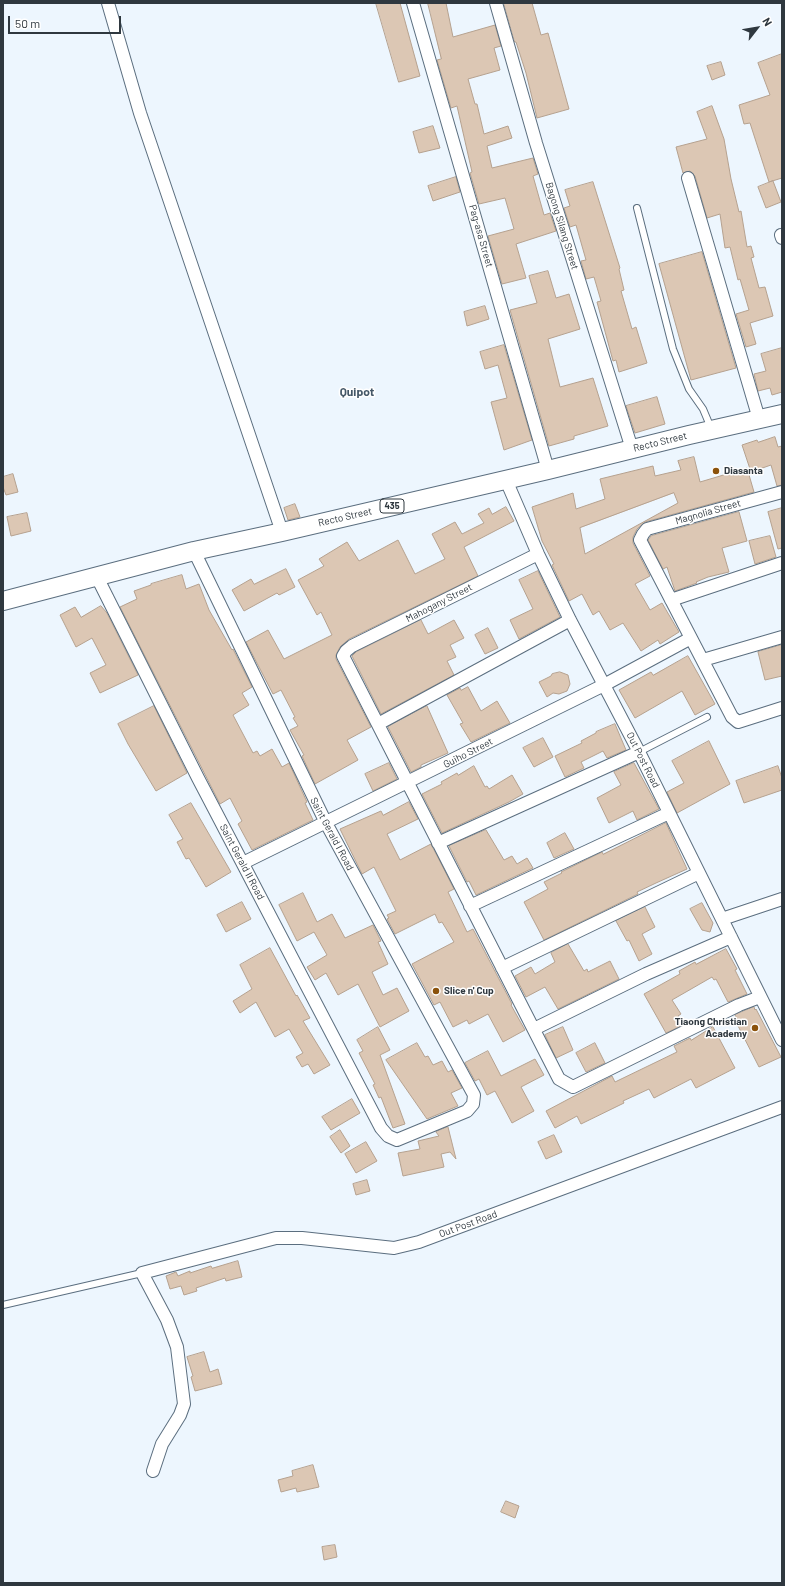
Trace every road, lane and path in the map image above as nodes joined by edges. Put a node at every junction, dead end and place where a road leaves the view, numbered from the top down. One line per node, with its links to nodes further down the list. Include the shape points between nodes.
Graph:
1 (108, 3): 13 (street, via 140,113)
2 (413, 3): 10 (street, Pag-asa Street)
3 (496, 3): 9 (street, Bagong Silang Street, via 536,143)
4 (688, 178): 7 (street)
5 (637, 208): 8 (lane, via 673,349 689,389 703,409)
6 (782, 414): 7 (main road, Recto Street / 435)
7 (759, 419): 8 (main road, Recto Street / 435)
8 (712, 430): 9 (main road, Recto Street / 435)
9 (632, 449): 10 (main road, Recto Street / 435)
10 (548, 470): 11 (main road, Recto Street / 435)
11 (506, 480): 13 (main road, Recto Street / 435); 15 (street, Out Post Road)
12 (782, 492): 18 (street, Magnolia Street, via 647,530 642,534 640,540)
13 (282, 532): 14 (main road, Recto Street / 435)
14 (194, 551): 17 (main road, Recto Street / 435); 31 (street, Saint Gerald I Road)
15 (538, 554): 20 (street, Out Post Road); 27 (street, Mahogany Street, via 346,651 343,656)
16 (782, 563): 18 (street)
17 (97, 577): 19 (main road, Recto Street / 435); 33 (street, Saint Gerald II Road)
18 (671, 600): 22 (street)
19 (3, 601)
20 (570, 620): 24 (street, Out Post Road); 27 (street)
21 (782, 637): 23 (street)
22 (691, 638): 23 (street); 24 (street, Guiho Street)
23 (703, 660): 25 (street, via 726,708 738,722)
24 (604, 685): 28 (street, Out Post Road); 29 (street, Guiho Street)
25 (782, 708)
26 (707, 717): 28 (lane)
27 (378, 724): 29 (street)
28 (639, 752): 30 (street, Out Post Road); 32 (street)
29 (408, 782): 31 (street, Guiho Street); 32 (street)
30 (669, 813): 34 (street, Out Post Road); 36 (street)
31 (326, 823): 33 (street, Guiho Street); 44 (street, Saint Gerald I Road, via 474,1095 473,1104 467,1111)
32 (438, 843): 36 (street)
33 (243, 863): 44 (street, Saint Gerald II Road, via 380,1128)
34 (699, 873): 37 (street, Out Post Road); 39 (street)
35 (782, 899): 37 (street)
36 (470, 906): 39 (street)
37 (722, 919): 38 (street, Out Post Road)
38 (731, 937): 40 (street, Out Post Road); 41 (street, via 646,974)
39 (502, 968): 41 (street)
40 (760, 997): 41 (street, via 573,1087 559,1079); 42 (street, Out Post Road)
41 (534, 1029)
42 (782, 1040)
43 (782, 1107): 45 (street, Out Post Road, via 419,1242 394,1248 302,1238 276,1238)
44 (397, 1140)
45 (142, 1273): 46 (lane); 47 (street, via 167,1320 177,1347 184,1404 162,1444)
46 (3, 1305)
47 (153, 1471)

